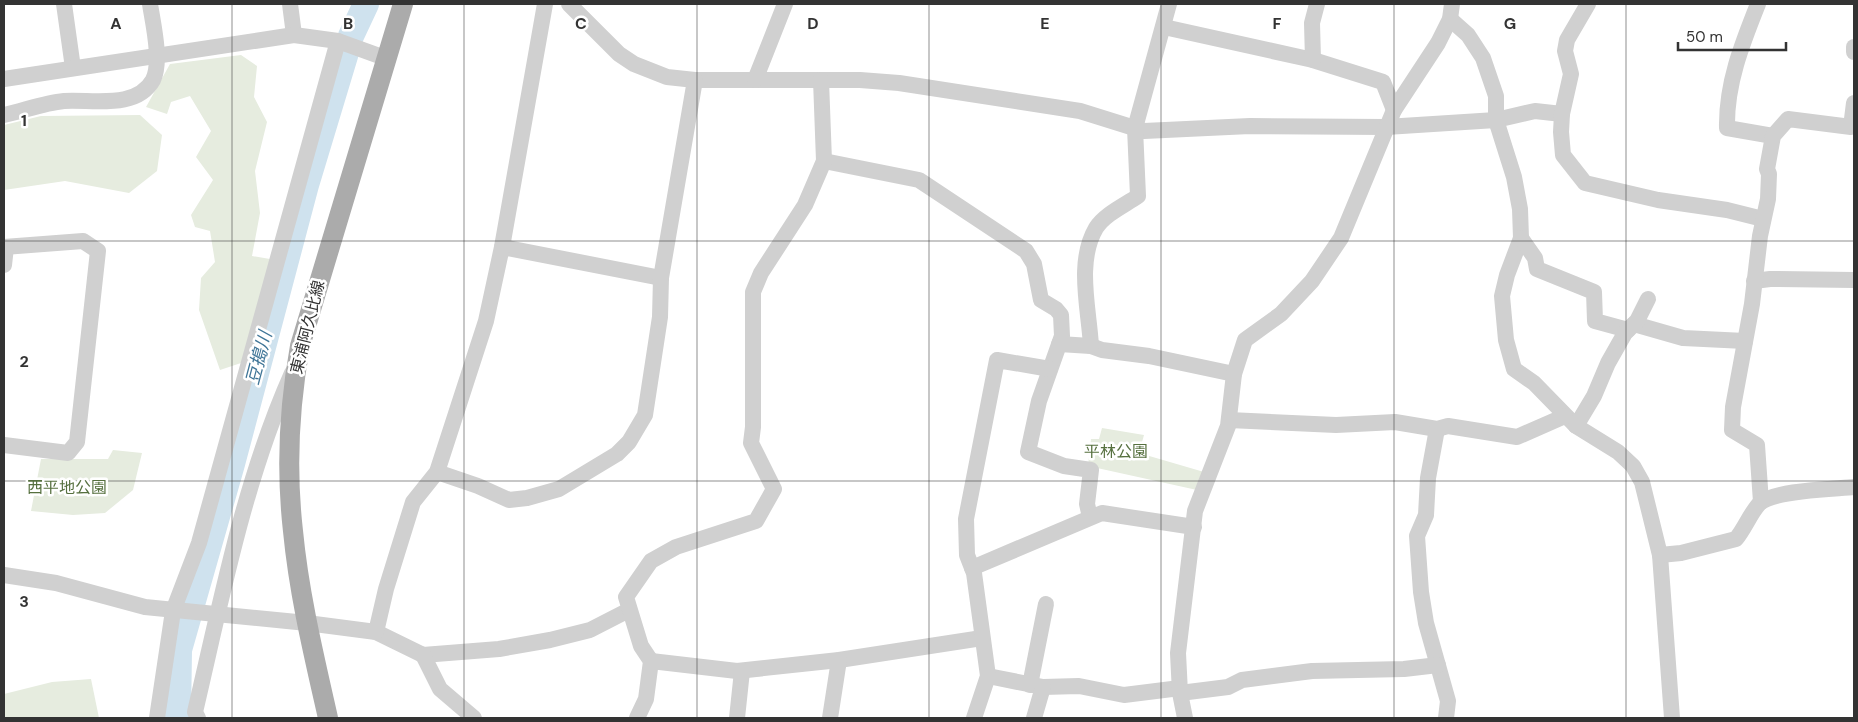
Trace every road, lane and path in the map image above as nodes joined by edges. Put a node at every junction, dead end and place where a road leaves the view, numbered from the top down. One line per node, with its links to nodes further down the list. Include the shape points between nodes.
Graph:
1 (64, 4): 21 (street)
2 (150, 4): 18 (street)
3 (290, 4): 14 (street)
4 (403, 4): 19 (main road, 東浦阿久比線)
5 (545, 4): 38 (street)
6 (569, 4): 23 (street, via 619,54 634,64 667,77)
7 (785, 4): 24 (street)
8 (1169, 4): 13 (street)
9 (1317, 4): 20 (street, via 1312,23)
10 (1588, 4): 28 (street, via 1567,40 1565,51 1571,74)
11 (1758, 4): 33 (street, via 1731,84 1726,105 1727,128)
12 (1451, 11): 27 (street, via 1438,42); 30 (street, via 1483,58 1496,96)
13 (1164, 27): 20 (street); 32 (street)
14 (294, 35): 15 (street); 18 (street)
15 (338, 41): 19 (street); 65 (street, via 199,543)
16 (1854, 47): 17 (street)
17 (1854, 52)
18 (157, 56): 21 (street); 29 (street, via 154,79 145,90 124,100 63,101)
19 (380, 57): 48 (main road, 東浦阿久比線)
20 (1313, 60): 27 (street, via 1383,82)
21 (73, 68): 22 (street)
22 (4, 78)
23 (695, 80): 24 (street); 40 (street)
24 (755, 80): 25 (street)
25 (821, 80): 32 (street, via 899,83 988,96 1080,111); 34 (street)
26 (1854, 103): 33 (street, via 1851,127 1788,120)
27 (1394, 110): 31 (street)
28 (1562, 114): 30 (street, via 1535,111); 35 (street, via 1563,155 1585,183)
29 (4, 115)
30 (1496, 120): 31 (street); 36 (street, via 1514,177)
31 (1386, 127): 32 (street, via 1250,126 1144,131); 50 (street, via 1341,238 1312,281 1281,314 1245,340)
32 (1135, 128): 47 (street, via 1138,196 1096,228 1087,257 1085,277)
33 (1772, 136): 35 (street, via 1767,169 1768,199)
34 (824, 161): 46 (street, via 919,180 1026,251 1034,264 1041,300 1061,316); 64 (street, via 804,205 761,273 753,292 751,443 774,489 756,521 676,546 650,560 626,597)
35 (1763, 219): 42 (street)
36 (1521, 238): 44 (street, via 1535,258 1537,269 1594,292 1595,322); 52 (street, via 1502,296 1506,340 1514,369 1534,383)
37 (5, 247): 39 (street); 54 (street, via 82,242 98,251 77,442 68,454)
38 (502, 247): 40 (street); 55 (street, via 486,320)
39 (4, 265)
40 (661, 278): 55 (street, via 660,317 645,415 629,442 617,454 559,489 509,500)
41 (1854, 280): 42 (street)
42 (1754, 281): 45 (street)
43 (1648, 298): 44 (street)
44 (1631, 327): 45 (street, via 1683,338); 52 (street)
45 (1745, 341): 57 (street, via 1732,430 1756,445)
46 (1059, 344): 47 (street); 49 (street)
47 (1091, 346): 50 (street)
48 (297, 363): 66 (street, via 277,407 248,488); 67 (main road, 東浦阿久比線, via 292,391 289,464 293,531)
49 (1050, 369): 58 (street, via 1028,452 1064,466 1091,470 1087,504); 61 (street, via 998,360 966,519 967,555)
50 (1234, 374): 51 (street)
51 (1229, 420): 53 (street, via 1336,425 1395,422); 59 (street, via 1200,498)
52 (1571, 421): 53 (street, via 1517,437 1448,426); 60 (street, via 1618,452 1632,466 1648,499)
53 (1437, 429): 73 (street, via 1428,478 1426,515 1417,536 1426,623)
54 (4, 445)
55 (437, 472): 68 (street, via 413,502)
56 (1854, 487): 57 (street, via 1785,494)
57 (1761, 502): 60 (street, via 1736,539)
58 (1090, 517): 59 (street, via 1102,513); 61 (street)
59 (1194, 527): 77 (street, via 1178,653)
60 (1660, 555): 89 (street)
61 (972, 568): 69 (street)
62 (4, 575): 65 (street, via 56,583 145,607)
63 (1046, 604): 76 (street)
64 (629, 610): 70 (street, via 590,630 550,640 499,649); 72 (street, via 641,646)
65 (173, 611): 66 (street); 78 (street)
66 (217, 615): 67 (street); 79 (street, via 195,712)
67 (307, 623): 68 (street); 80 (main road, 東浦阿久比線)
68 (376, 632): 70 (street)
69 (982, 638): 71 (street); 75 (street)
70 (423, 655): 81 (street, via 440,689)
71 (839, 660): 74 (street); 84 (street)
72 (651, 661): 74 (street); 82 (street, via 646,699)
73 (1438, 665): 77 (street, via 1312,671 1242,680 1228,687); 88 (street, via 1448,701)
74 (742, 671): 83 (street)
75 (988, 676): 76 (street); 85 (street)
76 (1036, 686): 77 (street, via 1079,686 1124,695); 86 (street)
77 (1180, 691): 87 (street)
78 (157, 718)
79 (198, 718)
80 (328, 718)
81 (474, 718)
82 (637, 718)
83 (737, 718)
84 (830, 718)
85 (974, 718)
86 (1034, 718)
87 (1186, 718)
88 (1446, 718)
89 (1672, 718)

